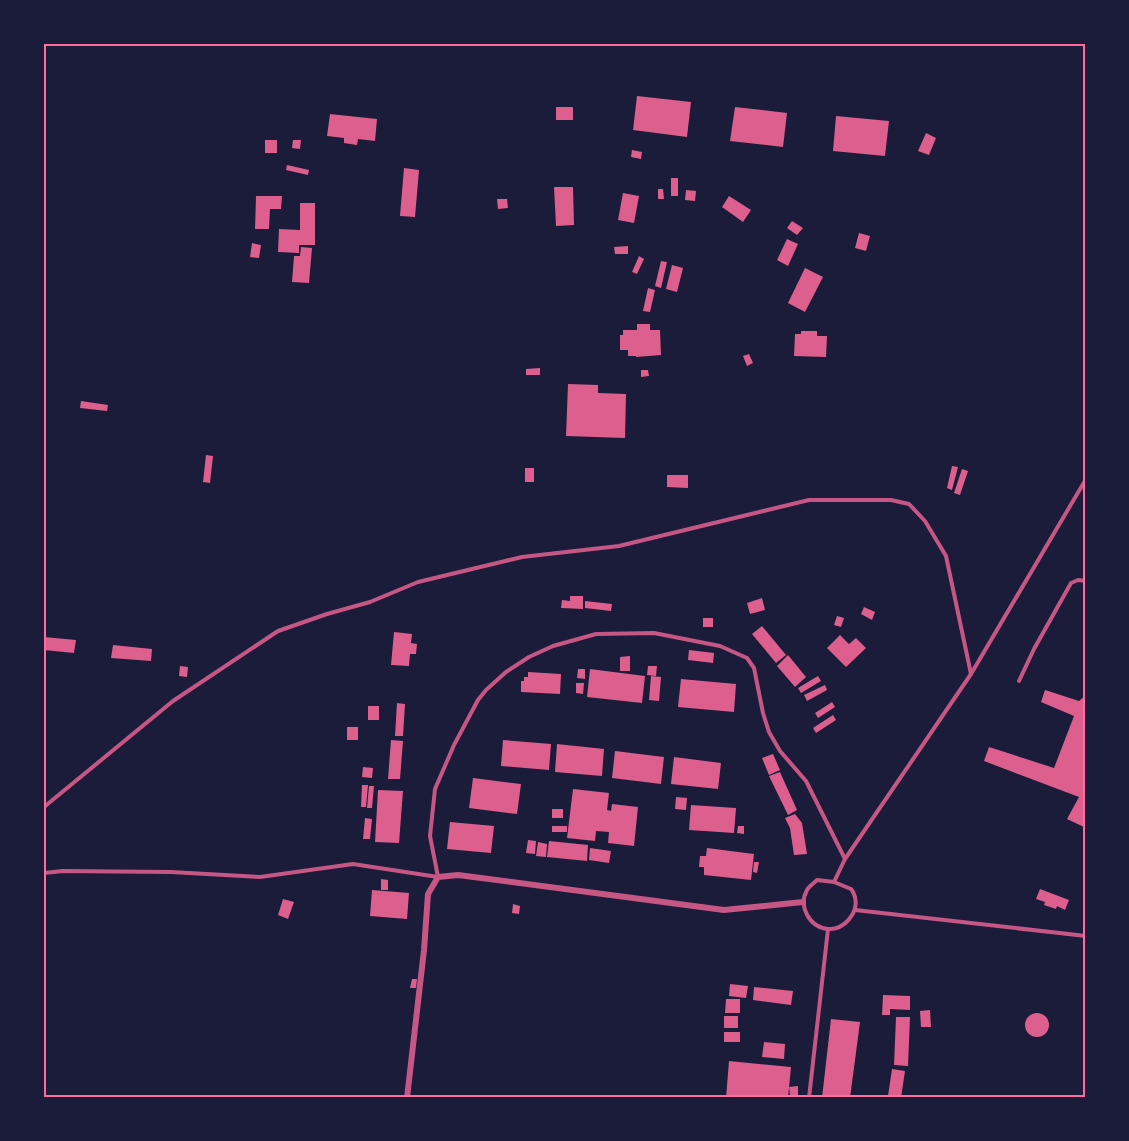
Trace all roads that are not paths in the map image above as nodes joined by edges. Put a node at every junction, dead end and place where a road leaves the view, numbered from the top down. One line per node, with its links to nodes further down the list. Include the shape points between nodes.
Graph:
1 (1086, 479): 3 (lane)
2 (1086, 581): 4 (lane, via 1071,583)
3 (971, 674): 5 (lane, via 946,556 925,521 909,504 891,500 809,500 619,546 522,557 418,582 370,602 278,631 173,702); 6 (lane)
4 (1019, 681)
5 (44, 807)
6 (845, 859): 8 (lane, via 806,781 769,732 754,668 747,658 720,646 654,633 596,634 553,646 517,663 478,700 435,789 430,836); 9 (lane)
7 (44, 873): 8 (lane, via 171,872 260,877 353,864)
8 (438, 877): 10 (street, via 458,875 724,910); 14 (street, via 428,894)
9 (834, 882): 10 (lane, via 817,880 807,889); 11 (lane, via 851,888)
10 (803, 902): 12 (lane, via 806,915 815,925)
11 (855, 910): 12 (lane, via 840,927); 13 (lane)
12 (828, 929): 15 (lane)
13 (1086, 936)
14 (407, 1098)
15 (809, 1098)

